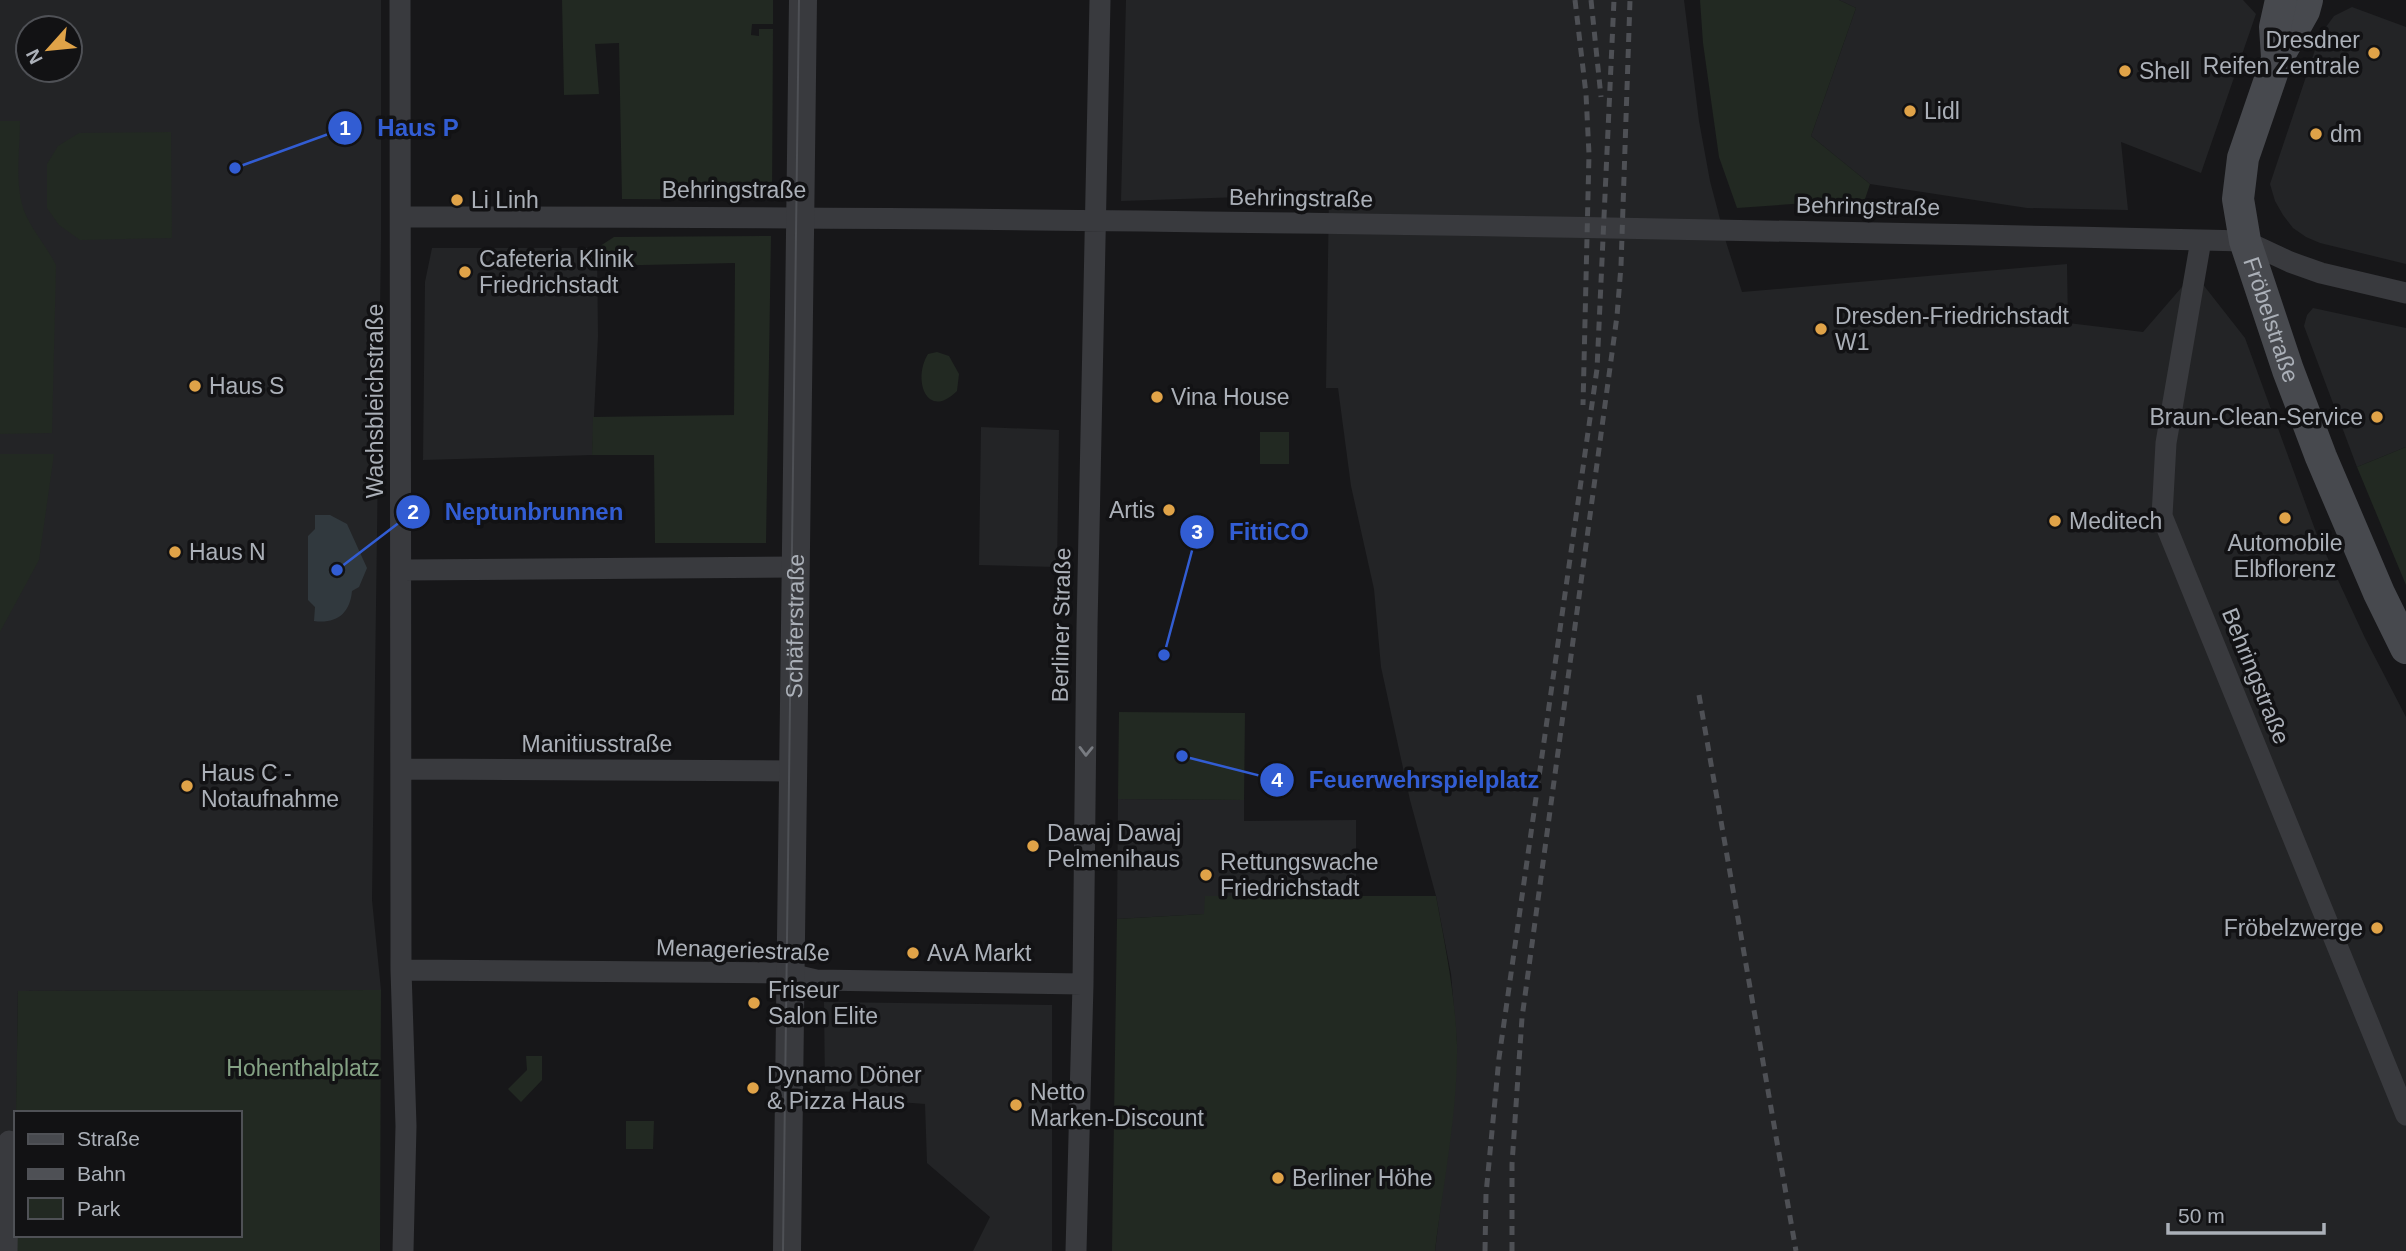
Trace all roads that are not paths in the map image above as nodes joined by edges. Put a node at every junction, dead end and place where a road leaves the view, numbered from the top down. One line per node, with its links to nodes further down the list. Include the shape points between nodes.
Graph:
1 (400, 0): 8 (street, Wachsbleichstraße)
2 (803, 0): 7 (street, Schäferstraße)
3 (1100, 0): 9 (street, Berliner Straße)
4 (2281, 0): 6 (main road, Fröbelstraße, via 2275,27)
5 (2307, 0): 6 (main road, Fröbelstraße)
6 (2277, 58): 11 (main road, Fröbelstraße, via 2243,158 2238,199)
7 (800, 216): 8 (street, Behringstraße); 9 (street, Behringstraße); 13 (street, Schäferstraße)
8 (401, 217): 14 (street, Wachsbleichstraße)
9 (1095, 221): 10 (street, Behringstraße); 20 (street, Berliner Straße, one-way to 20)
10 (2200, 240): 11 (street, Behringstraße); 21 (street, Behringstraße, via 2166,443 2162,516)
11 (2245, 241): 12 (street, Behringstraße, via 2290,262); 15 (main road, Fröbelstraße, via 2321,457)
12 (2406, 293)
13 (796, 567): 14 (street); 17 (street, Schäferstraße)
14 (402, 569): 16 (street, Wachsbleichstraße)
15 (2406, 648)
16 (401, 769): 17 (street, Manitiusstraße); 18 (street, Wachsbleichstraße)
17 (793, 771): 19 (street, Schäferstraße)
18 (401, 970): 19 (street, Menageriestraße); 24 (street, via 406,1126)
19 (790, 974): 20 (street, Menageriestraße, via 816,980); 25 (street, Schäferstraße)
20 (1083, 984): 26 (street, Berliner Straße)
21 (2406, 1115)
22 (9, 1142): 23 (street)
23 (7, 1251)
24 (403, 1251)
25 (787, 1251)
26 (1076, 1251)

